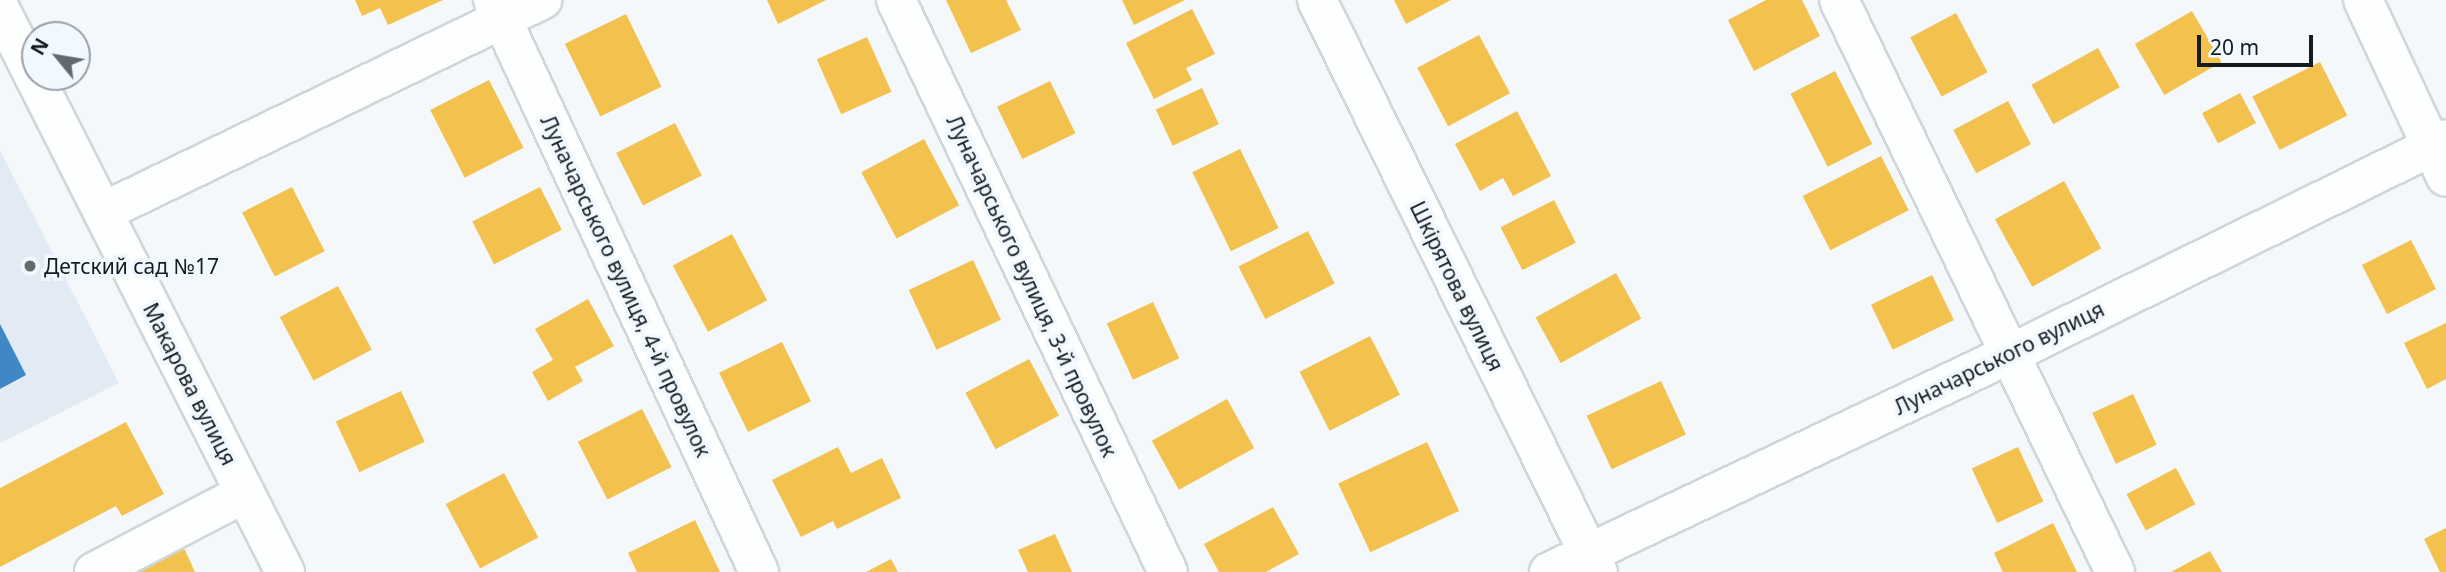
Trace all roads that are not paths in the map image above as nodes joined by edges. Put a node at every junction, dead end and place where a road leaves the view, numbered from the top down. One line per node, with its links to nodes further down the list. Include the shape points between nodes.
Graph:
1 (542, 0): 7 (street)
2 (896, 0): 16 (street, Луначарського вулиця, 3-й провулок)
3 (1317, 0): 12 (street, Шкірятова вулиця)
4 (1839, 0): 10 (street)
5 (2363, 0): 8 (street)
6 (0, 9): 9 (street, Макарова вулиця)
7 (497, 9): 9 (street); 15 (street, Луначарського вулиця, 4-й провулок)
8 (2441, 154): 10 (street, Луначарського вулиця)
9 (103, 212): 11 (street, Макарова вулиця)
10 (2010, 354): 12 (street, Луначарського вулиця); 18 (street)
11 (245, 493): 13 (street); 14 (street, Макарова вулиця)
12 (1594, 564): 17 (street, Луначарського вулиця)
13 (94, 572)
14 (285, 572)
15 (759, 572)
16 (1168, 572)
17 (1549, 572)
18 (2115, 572)

